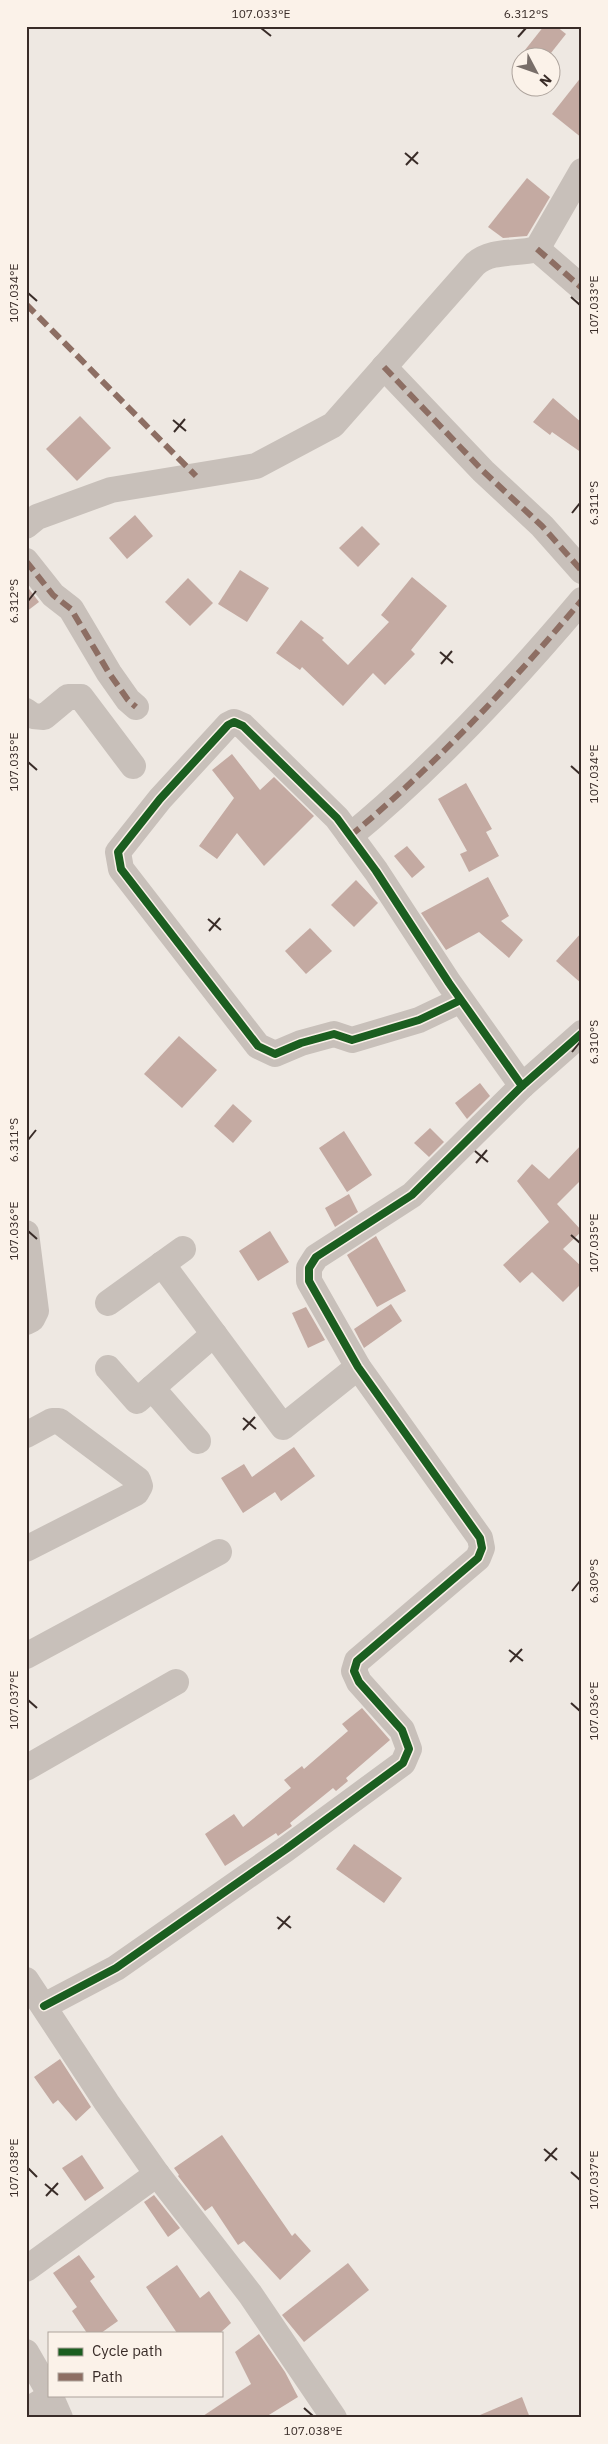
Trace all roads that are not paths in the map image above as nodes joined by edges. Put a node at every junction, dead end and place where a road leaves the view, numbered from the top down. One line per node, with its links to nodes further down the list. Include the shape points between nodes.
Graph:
1 (582, 171): 2 (street)
2 (537, 249): 3 (street); 4 (street, via 484,257)
3 (582, 288)
4 (384, 367): 5 (street, via 333,425 256,466 111,490 37,517); 7 (street, via 542,526)
5 (26, 526)
6 (26, 561): 9 (street, via 53,595 71,609 109,673)
7 (582, 571)
8 (582, 600): 12 (street, via 541,648 404,791)
9 (136, 707)
10 (26, 711): 11 (street, via 33,716 44,717 68,697 80,696)
11 (134, 766)
12 (350, 836): 13 (street); 13 (street, via 337,818 243,726 234,722 181,775 118,852 121,869 154,914 258,1046 275,1054 334,1034 352,1040 419,1020)
13 (461, 1000): 15 (street)
14 (582, 1033): 15 (street)
15 (522, 1086): 20 (street, via 412,1195 316,1257 309,1268 309,1281)
16 (26, 1233): 18 (street, via 36,1311)
17 (108, 1303): 19 (street, via 173,1256)
18 (26, 1322)
19 (214, 1334): 20 (street, via 283,1427); 22 (street)
20 (358, 1367): 31 (street, via 480,1538 482,1548 478,1558 357,1661 354,1671 359,1682 402,1730 409,1750 403,1763 116,1968)
21 (108, 1368): 22 (street, via 137,1401)
22 (152, 1388): 24 (street)
23 (26, 1435): 25 (street, via 52,1421 59,1421 138,1480 140,1486 136,1493)
24 (198, 1441)
25 (26, 1549)
26 (219, 1552): 27 (street)
27 (26, 1656)
28 (176, 1682): 29 (street)
29 (26, 1768)
30 (26, 1980): 31 (street)
31 (44, 2006): 32 (street)
32 (157, 2174): 33 (street); 38 (street, via 250,2294)
33 (30, 2259)
34 (26, 2352): 35 (street)
35 (48, 2393)
36 (52, 2400): 37 (street)
37 (26, 2411)
38 (334, 2418)

